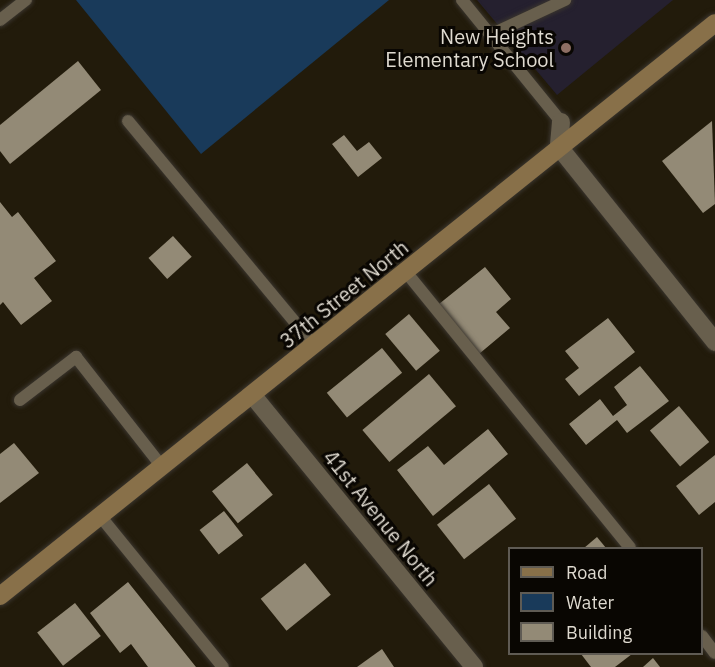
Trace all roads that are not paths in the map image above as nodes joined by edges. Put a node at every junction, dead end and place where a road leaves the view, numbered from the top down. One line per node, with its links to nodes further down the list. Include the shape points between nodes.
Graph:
1 (26, 0): 4 (lane)
2 (462, 0): 6 (lane)
3 (566, 0): 6 (lane)
4 (0, 20)
5 (713, 29): 9 (street, 37th Street North)
6 (490, 35): 8 (lane)
7 (128, 121): 12 (lane)
8 (561, 122): 9 (street)
9 (559, 147): 10 (street, 37th Street North); 11 (street)
10 (406, 272): 12 (street, 37th Street North); 17 (lane)
11 (715, 342)
12 (315, 346): 13 (street, 37th Street North)
13 (254, 397): 15 (street, 37th Street North); 22 (street, 41st Avenue North)
14 (20, 400): 15 (lane, via 76,357)
15 (163, 468): 16 (street, 37th Street North)
16 (101, 517): 18 (street, 37th Street North); 21 (lane)
17 (628, 547)
18 (0, 596)
19 (703, 637): 20 (lane)
20 (715, 653)
21 (223, 667)
22 (474, 667)

